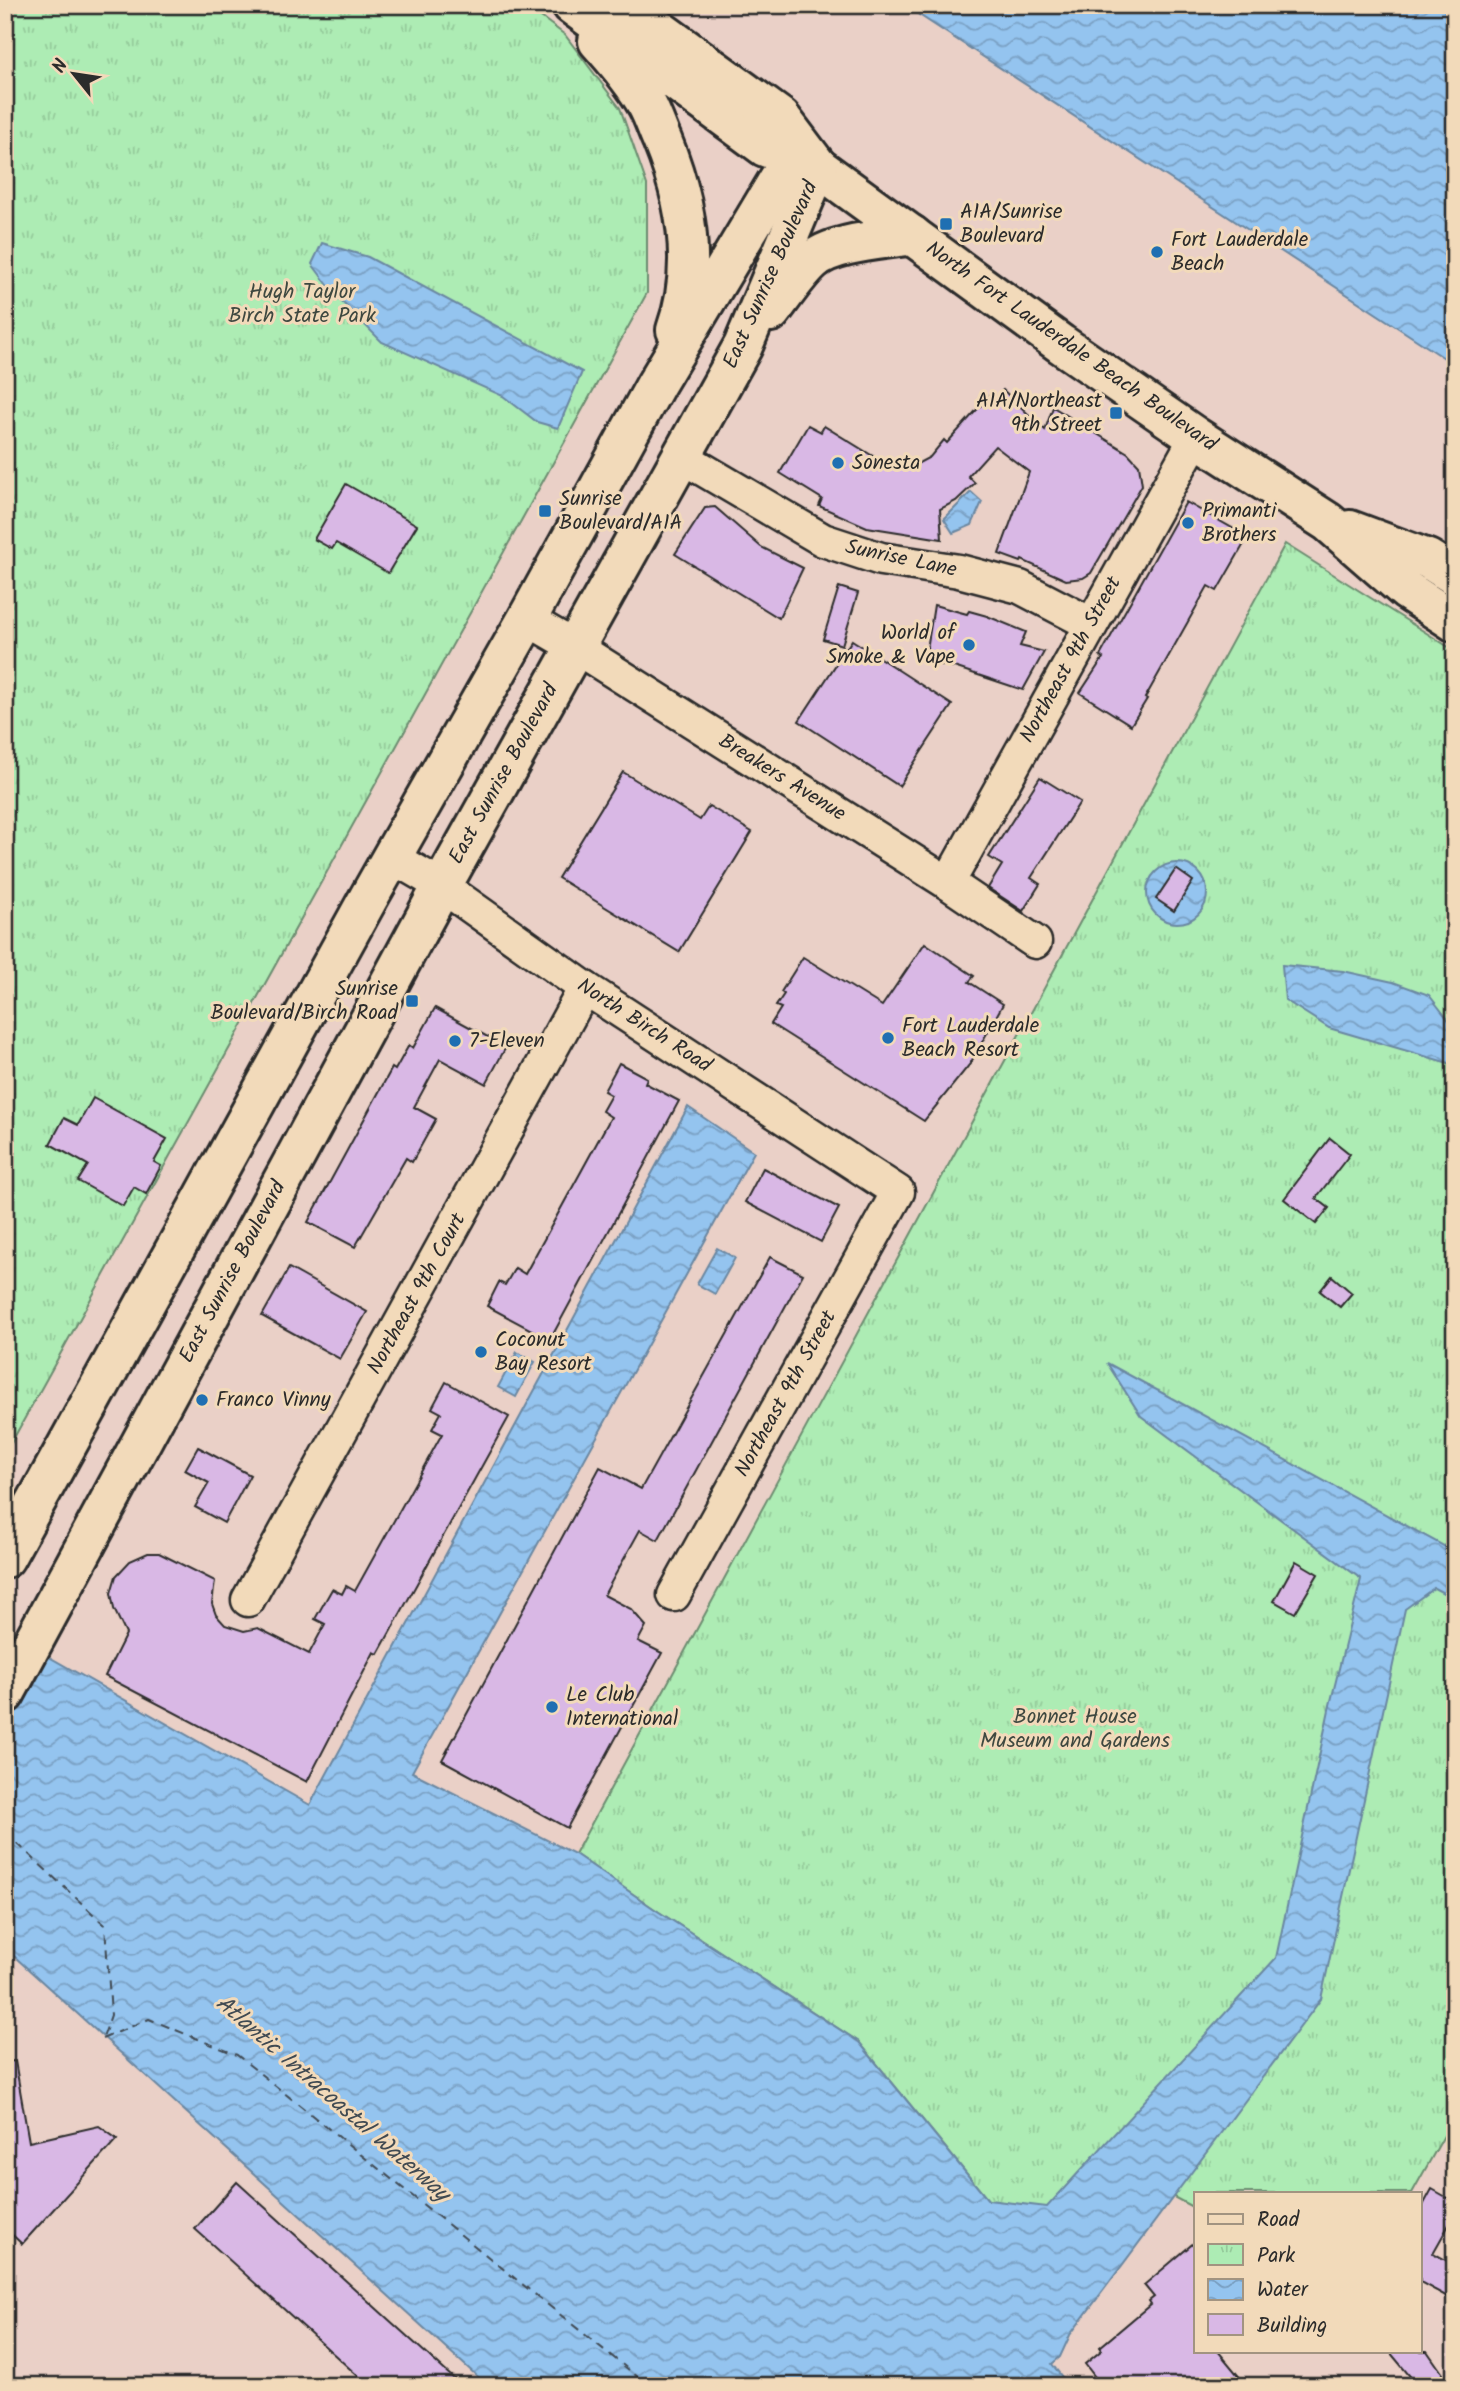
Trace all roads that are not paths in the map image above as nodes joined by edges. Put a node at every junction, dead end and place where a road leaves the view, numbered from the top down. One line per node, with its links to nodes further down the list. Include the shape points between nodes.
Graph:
1 (566, 5): 7 (main road, via 648,106 676,176 689,241 688,282)
2 (572, 5): 4 (main road, North Fort Lauderdale Beach Boulevard, via 765,147)
3 (625, 5): 4 (main road, North Fort Lauderdale Beach Boulevard, via 781,118)
4 (818, 167): 5 (main road, North Fort Lauderdale Beach Boulevard); 6 (main road, East Sunrise Boulevard); 7 (main road, East Sunrise Boulevard, via 778,180)
5 (912, 234): 6 (main road, via 841,247 813,261); 8 (main road, North Fort Lauderdale Beach Boulevard)
6 (743, 346): 9 (main road, East Sunrise Boulevard)
7 (656, 384): 12 (main road, East Sunrise Boulevard)
8 (1196, 437): 10 (main road, North Fort Lauderdale Beach Boulevard); 14 (street, Northeast 9th Street)
9 (681, 457): 14 (street, Sunrise Lane, via 823,540 881,559 959,571 1020,587); 15 (main road, East Sunrise Boulevard)
10 (1328, 522): 11 (main road, North Fort Lauderdale Beach Boulevard, via 1428,559); 13 (main road, North Fort Lauderdale Beach Boulevard, via 1406,590)
11 (1455, 576)
12 (527, 619): 15 (street, Breakers Avenue); 16 (main road, East Sunrise Boulevard)
13 (1455, 622)
14 (1091, 624): 17 (street, Northeast 9th Street)
15 (576, 647): 17 (street, Breakers Avenue); 18 (main road, East Sunrise Boulevard)
16 (392, 857): 18 (street, North Birch Road); 22 (main road, East Sunrise Boulevard)
17 (948, 883): 19 (street, Breakers Avenue)
18 (442, 886): 20 (street, North Birch Road); 25 (main road, East Sunrise Boulevard)
19 (1035, 942)
20 (584, 988): 21 (street, North Birch Road); 24 (street, Northeast 9th Court)
21 (898, 1192): 23 (street, Northeast 9th Street)
22 (5, 1558)
23 (674, 1595)
24 (248, 1600)
25 (5, 1694)

